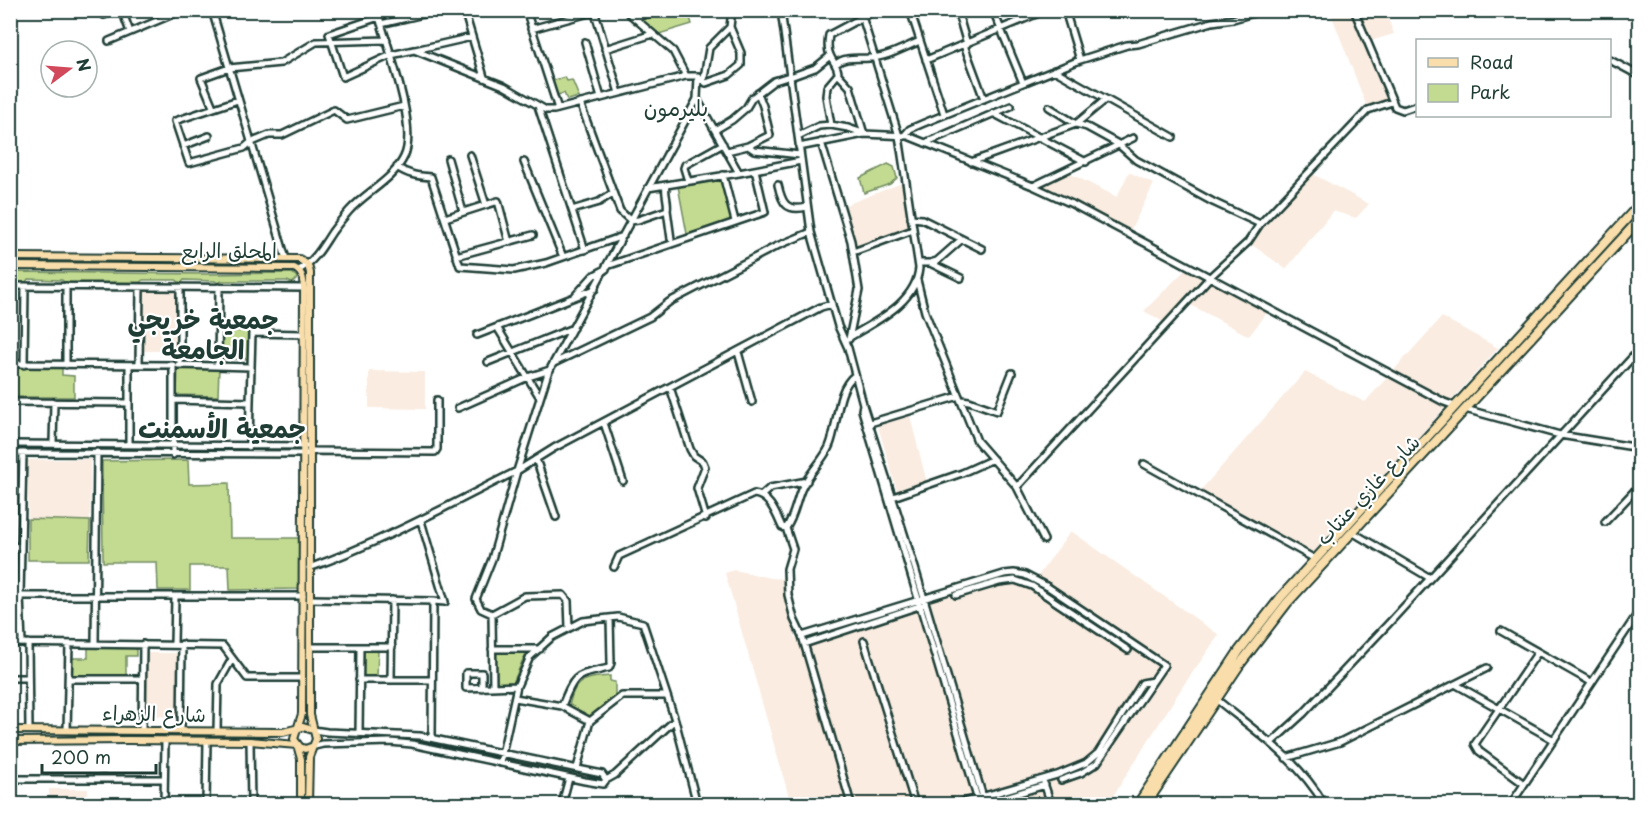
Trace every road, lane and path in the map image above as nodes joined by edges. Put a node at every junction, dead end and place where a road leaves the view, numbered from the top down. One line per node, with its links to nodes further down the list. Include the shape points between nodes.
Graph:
1 (121, 10): 24 (street); 31 (street)
2 (183, 10): 31 (street)
3 (212, 10): 49 (street)
4 (441, 10): 27 (street)
5 (464, 10): 33 (street)
6 (526, 10): 29 (street)
7 (625, 10): 25 (street)
8 (658, 10): 25 (street)
9 (732, 10): 28 (street)
10 (781, 10): 53 (street)
11 (860, 10): 26 (street)
12 (876, 10): 26 (street)
13 (910, 10): 37 (street)
14 (957, 10): 39 (street)
15 (993, 10): 30 (street)
16 (1046, 10): 21 (street)
17 (1065, 10): 46 (street)
18 (1264, 10): 22 (street)
19 (1354, 10): 65 (street)
20 (598, 12): 29 (street); 40 (street)
21 (1038, 12): 30 (street)
22 (1255, 12): 46 (street)
23 (378, 14): 27 (street); 36 (street, via 329,34)
24 (104, 15)
25 (635, 18): 32 (street)
26 (862, 18): 43 (street, via 829,34); 44 (street)
27 (381, 24): 34 (street)
28 (730, 27): 56 (street, via 709,48 704,78); 56 (street, via 741,53 741,65 729,75 706,83)
29 (531, 29): 73 (street)
30 (1001, 29): 39 (street); 57 (street)
31 (130, 32): 35 (street)
32 (653, 34): 40 (street); 52 (street, via 673,51)
33 (472, 37): 41 (street); 55 (street)
34 (387, 40): 36 (street); 42 (street)
35 (109, 41)
36 (331, 41): 42 (street, via 343,77); 49 (street, via 316,42 281,63)
37 (920, 41): 44 (street); 45 (street)
38 (585, 42): 60 (street)
39 (965, 45): 45 (street); 62 (street)
40 (605, 49): 58 (street)
41 (414, 50): 42 (street); 55 (street)
42 (391, 55): 67 (street)
43 (830, 56): 48 (street); 53 (street, via 815,68)
44 (875, 58): 48 (street, via 850,58); 82 (street)
45 (926, 60): 75 (street)
46 (1080, 60): 50 (street)
47 (1611, 61): 54 (street)
48 (836, 64): 51 (street)
49 (229, 68): 63 (street); 71 (street, via 201,78)
50 (1054, 70): 57 (street); 64 (street)
51 (838, 74): 77 (street, via 827,87); 79 (street, via 850,87)
52 (686, 76): 56 (street, via 698,76); 58 (street)
53 (790, 76): 59 (street, via 774,81); 81 (street)
54 (1640, 76)
55 (484, 77): 68 (street)
56 (699, 81): 61 (street)
57 (1023, 83): 62 (street)
58 (619, 93): 60 (street)
59 (758, 93): 78 (street, via 746,108); 92 (street, via 770,135)
60 (601, 98): 66 (street)
61 (697, 99): 78 (street); 109 (street)
62 (984, 99): 75 (street)
63 (238, 100): 71 (street); 87 (street)
64 (1105, 100): 76 (street); 84 (street)
65 (1392, 102): 70 (street, via 1403,110); 122 (street, via 1368,110)
66 (580, 103): 73 (street); 110 (street)
67 (404, 106): 87 (street, via 347,120 334,110 282,135 269,135); 101 (street, via 409,145)
68 (538, 106): 73 (street); 114 (street)
69 (1011, 106): 74 (street)
70 (1416, 106)
71 (213, 107): 91 (street, via 175,121)
72 (1049, 107): 76 (street)
73 (558, 109)
74 (993, 113): 83 (street); 88 (street)
75 (944, 114): 82 (street)
76 (1076, 124): 83 (street); 90 (street)
77 (831, 126): 79 (street); 81 (street, via 819,126)
78 (715, 130): 89 (street)
79 (864, 134): 82 (street); 86 (street)
80 (209, 136): 91 (street)
81 (798, 136): 93 (street)
82 (902, 136): 88 (street); 118 (street)
83 (1040, 137): 99 (street); 100 (street)
84 (1173, 137)
85 (1133, 138): 90 (street)
86 (821, 142): 93 (street); 132 (street)
87 (250, 143): 91 (street, via 189,163); 137 (street)
88 (924, 143): 99 (street)
89 (723, 144): 94 (street); 105 (street, via 685,165)
90 (1118, 144): 100 (street); 122 (street, via 1136,160)
91 (183, 146)
92 (748, 146): 94 (street); 96 (street)
93 (799, 147): 96 (street)
94 (727, 151): 103 (street)
95 (470, 155): 112 (street)
96 (801, 158): 102 (street); 113 (street)
97 (448, 159): 116 (street)
98 (524, 162): 135 (street)
99 (971, 162): 108 (street)
100 (1086, 162): 108 (street)
101 (397, 167): 117 (street, via 410,175 430,177); 140 (street, via 352,208)
102 (755, 170): 103 (street); 121 (street, via 765,212)
103 (739, 172): 104 (street)
104 (723, 175): 105 (street); 121 (street)
105 (688, 181): 106 (street)
106 (666, 185): 109 (street); 115 (street)
107 (778, 185): 113 (street, via 783,202 791,208)
108 (1033, 186): 145 (street)
109 (648, 188): 120 (street)
110 (613, 193): 114 (street); 120 (street, via 620,211)
111 (1640, 204): 191 (highway)
112 (486, 205): 116 (street); 129 (street, via 498,201)
113 (807, 207): 124 (street)
114 (572, 210): 131 (street)
115 (667, 210): 120 (street); 127 (street)
116 (463, 212): 117 (street)
117 (444, 218): 133 (street)
118 (911, 218): 123 (street); 128 (street, via 922,219)
119 (1640, 219): 193 (highway, شارع غازي عنتاب)
120 (631, 221): 126 (street)
121 (735, 222): 143 (street)
122 (1260, 224): 145 (street, via 1248,242)
123 (913, 230): 132 (street); 138 (street)
124 (811, 232): 157 (street); 167 (street)
125 (533, 235): 129 (street)
126 (623, 236): 131 (street); 143 (street)
127 (671, 239)
128 (962, 239): 130 (street); 139 (street, via 938,261)
129 (509, 242): 133 (street)
130 (982, 249)
131 (585, 250): 135 (street)
132 (853, 252): 162 (street, via 859,290)
133 (456, 256): 135 (street, via 460,266 502,270)
134 (10, 257): 136 (main road, المحلق الرابع)
135 (563, 257)
136 (244, 258): 137 (main road, المحلق الرابع); 142 (main road)
137 (286, 259): 140 (main road, المحلق الرابع, via 299,259)
138 (919, 263): 139 (street); 147 (street)
139 (930, 263): 146 (street)
140 (308, 265): 144 (street); 204 (main road)
141 (10, 267): 142 (main road, المحلق الرابع)
142 (244, 268): 144 (main road, المحلق الرابع)
143 (606, 268): 155 (street); 156 (street)
144 (299, 270): 154 (main road, المحلق الرابع)
145 (1211, 276): 191 (street); 218 (street)
146 (961, 278)
147 (917, 279): 162 (street, via 909,294 888,314); 182 (street, via 925,312)
148 (10, 286): 149 (street)
149 (25, 286): 150 (street); 169 (street)
150 (66, 286): 151 (street); 170 (street)
151 (140, 287): 152 (street); 172 (street)
152 (180, 287): 153 (street); 173 (street)
153 (219, 288): 154 (street); 174 (street)
154 (304, 288): 160 (main road, المحلق الرابع)
155 (595, 289): 156 (street); 159 (street)
156 (573, 297): 158 (street)
157 (832, 304): 162 (street); 165 (street)
158 (496, 327): 161 (street); 164 (street)
159 (573, 328): 164 (street); 167 (street)
160 (304, 334): 175 (street, via 252,333); 204 (main road, المحلق الرابع)
161 (477, 335)
162 (848, 340): 178 (street)
163 (1640, 349): 196 (street)
164 (512, 352): 166 (street); 179 (street)
165 (738, 352): 180 (street); 188 (street)
166 (488, 362)
167 (554, 363): 176 (street)
168 (10, 364): 169 (street)
169 (24, 364): 170 (street)
170 (66, 365): 171 (street)
171 (129, 365): 172 (street); 189 (street)
172 (139, 365): 173 (street)
173 (176, 365): 174 (street); 183 (street)
174 (218, 366): 175 (street)
175 (251, 367): 187 (street)
176 (549, 370): 179 (street); 181 (street)
177 (1012, 373): 182 (street, via 997,411)
178 (855, 375): 190 (street); 216 (street, via 845,385 829,446)
179 (528, 377): 181 (street); 192 (street)
180 (670, 387): 194 (street); 223 (street, via 690,449 705,467 697,488)
181 (539, 396): 214 (street)
182 (961, 398): 195 (street); 211 (street, via 977,441)
183 (173, 400): 187 (street); 201 (street)
184 (438, 400): 204 (street, via 435,452)
185 (10, 402): 186 (street)
186 (54, 402): 189 (street); 198 (street)
187 (250, 402): 202 (street)
188 (752, 402)
189 (129, 403): 200 (street)
190 (863, 404): 195 (street); 219 (street)
191 (1455, 406): 231 (highway)
192 (458, 408)
193 (1465, 409): 196 (street); 227 (highway, شارع غازي عنتاب)
194 (604, 423): 210 (street); 215 (street)
195 (870, 423): 219 (street)
196 (1560, 435): 203 (street); 234 (street)
197 (42, 443): 198 (street); 199 (street); 208 (street)
198 (53, 443): 200 (street)
199 (10, 444)
200 (129, 444): 201 (street)
201 (174, 445): 202 (street); 209 (street)
202 (249, 447): 204 (street)
203 (1636, 447): 212 (street)
204 (307, 450): 209 (street); 233 (main road); 241 (main road, المحلق الرابع)
205 (97, 452): 208 (street); 209 (street); 239 (street)
206 (10, 453): 207 (street)
207 (23, 453): 208 (street); 230 (street)
208 (43, 453)
209 (173, 455)
210 (536, 459): 214 (street); 222 (street)
211 (993, 459): 218 (street); 221 (street)
212 (1640, 459)
213 (1144, 464): 231 (street)
214 (517, 471): 224 (street); 247 (street, via 492,559 476,599 481,609)
215 (623, 481)
216 (807, 481): 220 (street, via 770,488); 226 (street)
217 (1640, 485): 225 (street)
218 (1017, 488): 228 (street)
219 (889, 490): 221 (street); 242 (street)
220 (762, 495): 223 (street, via 754,494); 226 (street)
221 (893, 497): 242 (street)
222 (556, 517)
223 (706, 518): 232 (street, via 619,556)
224 (421, 521): 233 (street); 244 (street, via 445,601)
225 (1605, 522)
226 (786, 528): 253 (street, via 793,549 788,595)
227 (1352, 532): 234 (street); 288 (highway, شارع غازي عنتاب, via 1287,603)
228 (1044, 540)
229 (10, 546): 230 (street)
230 (21, 547): 238 (street)
231 (1315, 559): 336 (highway, via 1239,651)
232 (614, 567)
233 (309, 568): 241 (main road)
234 (1430, 578): 310 (street)
235 (986, 582): 236 (street); 242 (street); 268 (street, via 1015,580 1032,586); 280 (street, via 1014,573 1048,587 1164,665)
236 (956, 595)
237 (10, 596): 238 (street)
238 (20, 596): 239 (street); 256 (street)
239 (96, 596): 240 (street); 258 (street)
240 (176, 597): 241 (street); 260 (street)
241 (306, 598): 243 (street); 263 (main road); 274 (main road)
242 (921, 598): 245 (street); 248 (street)
243 (392, 600): 244 (street); 265 (street)
244 (434, 601): 279 (street)
245 (923, 605): 250 (street); 324 (street)
246 (1640, 610): 281 (street)
247 (492, 614): 251 (street, via 525,596 563,595 568,601); 267 (street)
248 (859, 617): 250 (street); 253 (street)
249 (610, 618): 251 (street, via 583,621); 286 (street, via 634,620 646,627); 289 (street, via 610,666 574,680)
250 (862, 625): 262 (street)
251 (569, 628): 266 (street)
252 (1501, 631): 269 (street)
253 (802, 636): 262 (street)
254 (864, 641): 333 (street)
255 (10, 643): 256 (street)
256 (25, 643): 257 (street); 273 (street)
257 (69, 644): 258 (street); 275 (street)
258 (94, 644): 259 (street)
259 (143, 644): 260 (street); 276 (street)
260 (174, 644): 261 (street)
261 (182, 644): 270 (street, via 222,646); 300 (street)
262 (804, 644): 332 (street)
263 (310, 647): 264 (street); 299 (main road)
264 (360, 647): 265 (street); 277 (street)
265 (392, 647): 278 (street)
266 (540, 648): 267 (street); 283 (street, via 531,657)
267 (492, 649): 284 (street)
268 (1128, 650)
269 (1538, 652): 281 (street); 290 (street)
270 (232, 659): 274 (street, via 247,678); 301 (street, via 218,684)
271 (1487, 668): 282 (street)
272 (10, 678): 273 (street)
273 (28, 678): 294 (street)
274 (302, 678): 298 (main road, via 302,714)
275 (69, 679): 276 (street); 295 (street)
276 (142, 679): 297 (street)
277 (359, 680): 278 (street); 302 (street)
278 (391, 680): 279 (street)
279 (432, 680): 303 (street)
280 (1153, 681): 321 (street, via 1096,763); 322 (street, via 1142,683 1093,759)
281 (1591, 682): 305 (street)
282 (1455, 684): 290 (street); 314 (street, via 1340,742)
283 (517, 686): 284 (street); 287 (street)
284 (493, 687): 285 (street)
285 (482, 688)
286 (667, 696): 291 (street); 292 (street, via 622,696)
287 (515, 698): 289 (street); 313 (street)
288 (1216, 699): 310 (street); 337 (highway, شارع غازي عنتاب)
289 (562, 706): 292 (street)
290 (1498, 708): 305 (street); 323 (street, via 1476,740 1476,748)
291 (675, 720): 320 (street); 331 (street)
292 (590, 721): 316 (street)
293 (10, 730): 294 (main road, شارع الزهراء)
294 (29, 730): 295 (main road, شارع الزهراء)
295 (67, 730): 296 (main road, شارع الزهراء)
296 (94, 730): 297 (main road, شارع الزهراء); 304 (main road)
297 (142, 730): 300 (main road, شارع الزهراء)
298 (297, 730): 299 (main road); 301 (main road, شارع الزهراء); 311 (main road)
299 (313, 730): 302 (street); 312 (main road, via 316,739)
300 (181, 731): 301 (main road, شارع الزهراء)
301 (217, 731)
302 (359, 734): 303 (street)
303 (432, 738): 313 (street)
304 (94, 740): 306 (main road); 307 (main road)
305 (1554, 740): 323 (street)
306 (10, 741)
307 (165, 741): 308 (main road); 319 (street)
308 (207, 741): 309 (main road); 326 (street)
309 (250, 741): 311 (main road); 327 (street)
310 (1271, 743): 314 (street)
311 (297, 745): 312 (main road); 328 (main road, via 301,759)
312 (311, 747): 315 (street, via 402,742); 329 (main road)
313 (502, 753): 315 (street); 316 (street)
314 (1286, 758): 338 (street, via 1306,777)
315 (500, 763): 317 (street)
316 (577, 768): 320 (street, via 602,774)
317 (569, 778): 320 (street, via 599,784); 330 (street)
318 (10, 779): 319 (street)
319 (164, 779): 325 (street)
320 (606, 780)
321 (1061, 780)
322 (1044, 782): 324 (street); 335 (street)
323 (1524, 784): 339 (street)
324 (982, 802): 334 (street)
325 (164, 804)
326 (206, 804)
327 (250, 804)
328 (301, 804)
329 (308, 804)
330 (562, 804)
331 (697, 804)
332 (851, 804)
333 (915, 804)
334 (957, 804)
335 (1051, 804)
336 (1138, 804)
337 (1146, 804)
338 (1324, 804)
339 (1511, 804)

